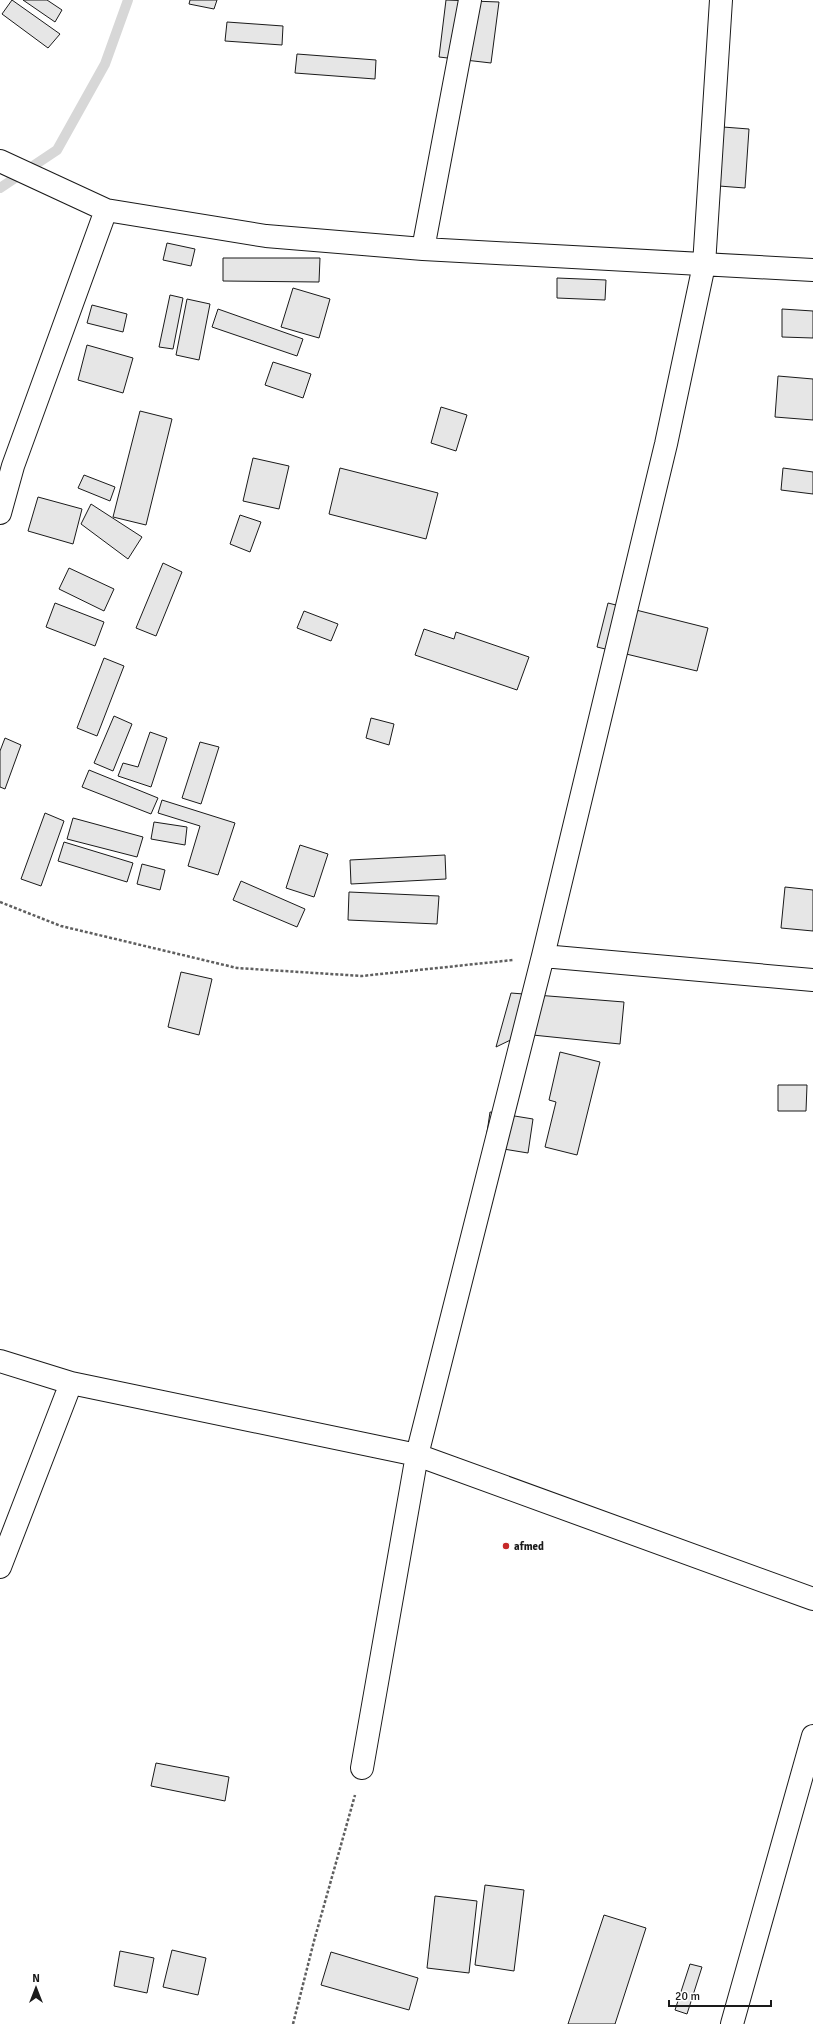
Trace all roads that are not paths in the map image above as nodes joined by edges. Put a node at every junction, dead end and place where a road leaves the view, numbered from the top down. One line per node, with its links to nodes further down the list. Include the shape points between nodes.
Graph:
1 (470, 0): 5 (street)
2 (721, 0): 6 (street)
3 (0, 161): 4 (street)
4 (106, 210): 5 (street, via 266,236); 8 (street, via 13,466)
5 (423, 249): 6 (street)
6 (704, 266): 7 (street); 9 (street, via 666,444)
7 (813, 270)
8 (0, 513)
9 (543, 956): 10 (street); 13 (street)
10 (813, 980)
11 (0, 1361): 12 (street)
12 (71, 1383): 13 (street); 14 (street)
13 (417, 1455): 15 (street); 17 (street)
14 (0, 1568)
15 (813, 1599)
16 (813, 1736): 18 (street)
17 (362, 1768)
18 (732, 2024)

